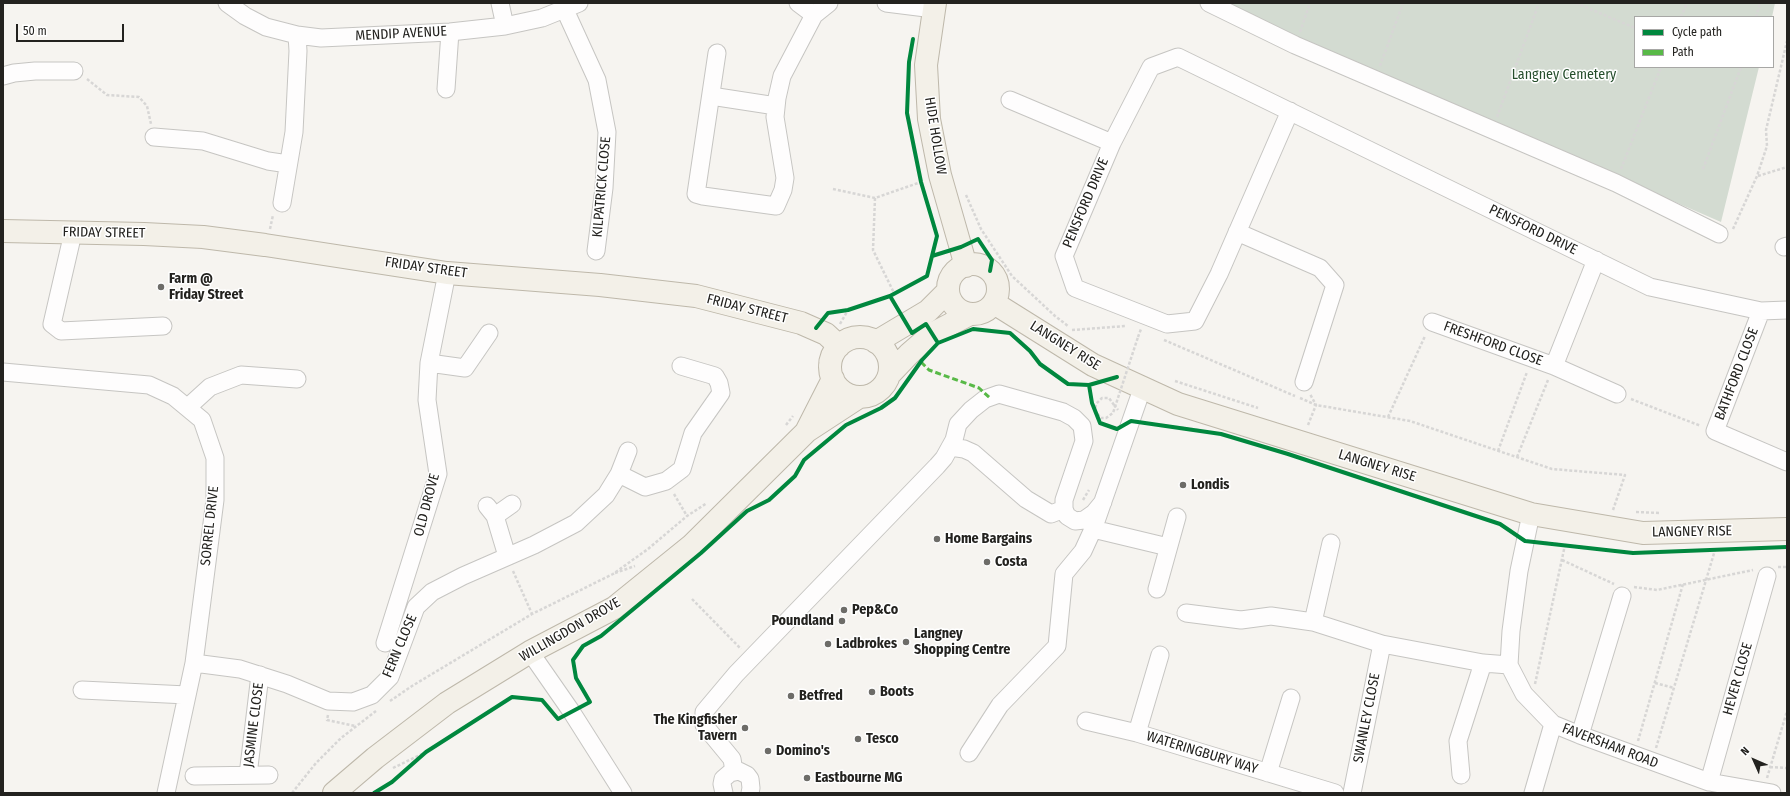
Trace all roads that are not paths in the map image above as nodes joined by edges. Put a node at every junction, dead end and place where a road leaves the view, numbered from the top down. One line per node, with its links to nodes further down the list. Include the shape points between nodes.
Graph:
1 (226, 3): 12 (street, MENDIP AVENUE, via 266,27)
2 (500, 3): 10 (street)
3 (798, 3): 9 (street)
4 (829, 3): 9 (street)
5 (886, 3): 8 (street)
6 (1209, 3): 28 (street, via 1295,45 1616,183)
7 (572, 6): 10 (street, MENDIP AVENUE, via 542,18); 29 (street, KILPATRICK CLOSE, via 597,80 607,132)
8 (935, 6): 31 (main road, HIDE HOLLOW, via 926,66 929,120 940,175)
9 (814, 15): 19 (street, via 782,76)
10 (505, 26): 11 (street, MENDIP AVENUE)
11 (450, 32): 12 (street, MENDIP AVENUE, via 321,38); 16 (street)
12 (297, 35): 23 (street, via 294,132)
13 (717, 53): 17 (street)
14 (74, 71): 15 (street, via 35,71)
15 (3, 76)
16 (446, 89)
17 (711, 96): 19 (street); 19 (street, via 696,194 703,196 776,206 785,178 775,117)
18 (1010, 100): 22 (street)
19 (776, 106)
20 (1290, 111): 22 (street, PENSFORD DRIVE, via 1178,57 1151,67); 26 (street, PENSFORD DRIVE); 30 (street, PENSFORD DRIVE)
21 (154, 137): 23 (street, via 203,141 268,161)
22 (1112, 143): 26 (street, PENSFORD DRIVE, via 1064,256 1075,288 1167,324 1195,321)
23 (288, 164): 24 (street)
24 (282, 203)
25 (3, 231): 27 (main road, FRIDAY STREET)
26 (1238, 232): 50 (street, via 1320,268 1334,285)
27 (73, 233): 32 (main road, FRIDAY STREET, via 203,238); 39 (street, via 52,324 61,331)
28 (1719, 234)
29 (596, 251)
30 (1596, 260): 36 (street, PENSFORD DRIVE, via 1650,287); 45 (street, FRESHFORD CLOSE)
31 (966, 266): 33 (main road, via 952,275); 34 (main road, via 979,266 990,271 997,286)
32 (447, 273): 42 (main road, FRIDAY STREET, via 600,285 696,296 816,328); 43 (street, OLD DROVE)
33 (948, 291): 37 (main road, via 955,306); 41 (main road, via 928,311)
34 (994, 303): 37 (main road, via 983,312); 51 (main road, LANGNEY RISE, via 1093,366 1124,367)
35 (1787, 310): 36 (street, PENSFORD DRIVE)
36 (1761, 311): 58 (street, BATHFORD CLOSE, via 1715,431)
37 (970, 314): 47 (main road, via 932,334)
38 (1432, 322): 45 (street, FRESHFORD CLOSE)
39 (163, 326)
40 (489, 332): 43 (street, via 465,368)
41 (876, 342): 42 (main road, via 857,338); 47 (main road, via 888,356)
42 (835, 343): 48 (main road, via 831,370)
43 (429, 363): 75 (street, OLD DROVE, via 427,400 438,474)
44 (681, 366): 59 (street, via 715,376 721,393 692,433 682,469 666,481 646,487)
45 (1554, 366): 52 (street, FRESHFORD CLOSE)
46 (3, 372): 54 (street, SORREL DRIVE, via 149,385 173,396)
47 (889, 375): 53 (main road, via 878,391 869,396)
48 (826, 376): 53 (main road, via 843,392); 55 (main road, WILLINGDON DROVE)
49 (297, 379): 54 (street, via 240,375 210,386)
50 (1304, 382)
51 (1142, 389): 60 (street); 63 (main road, LANGNEY RISE, via 1178,404)
52 (1617, 394)
53 (859, 397): 55 (main road, WILLINGDON DROVE)
54 (188, 407): 79 (street, SORREL DRIVE, via 202,420 214,458 215,500)
55 (801, 422): 77 (main road, WILLINGDON DROVE, via 692,545 614,608)
56 (950, 447): 62 (street, via 973,453 1026,499 1051,514); 62 (street, via 962,418 985,399 999,394 1063,412 1082,426 1084,442 1064,500); 91 (street, via 937,466 736,674 704,712 704,725 732,759)
57 (628, 451): 59 (street, FERN CLOSE)
58 (1787, 462)
59 (619, 474): 69 (street, FERN CLOSE, via 606,495 576,523)
60 (1103, 502): 62 (street, via 1084,520 1075,521 1067,516); 65 (street)
61 (512, 504): 69 (street, via 491,511)
62 (1064, 509)
63 (1531, 514): 66 (main road, LANGNEY RISE, via 1643,533); 81 (street, via 1518,578)
64 (1177, 517): 68 (street)
65 (1093, 529): 68 (street); 90 (street, via 1083,551 1064,574 1056,646 1000,705)
66 (1787, 529)
67 (1331, 543): 74 (street)
68 (1168, 547): 71 (street)
69 (507, 556): 82 (street, FERN CLOSE, via 432,592 416,607 390,677 372,696 353,702 328,701)
70 (1767, 570): 97 (street, HEVER CLOSE)
71 (1157, 589)
72 (1624, 589): 89 (street)
73 (1186, 613): 74 (street, via 1241,620 1271,616)
74 (1313, 622): 76 (street)
75 (385, 643)
76 (1382, 644): 80 (street); 105 (street, SWANLEY CLOSE)
77 (530, 652): 100 (main road, WILLINGDON DROVE, via 447,703); 101 (street)
78 (1160, 655): 88 (street, WATERINGBURY WAY)
79 (194, 663): 82 (street, FERN CLOSE, via 240,669); 84 (street, SORREL DRIVE)
80 (1483, 663): 81 (street); 95 (street, via 1458,741)
81 (1509, 665): 87 (street, FAVERSHAM ROAD, via 1524,694)
82 (260, 675): 93 (street, JASMINE CLOSE)
83 (82, 690): 84 (street)
84 (187, 696): 99 (street, SORREL DRIVE)
85 (1291, 698): 92 (street, WATERINGBURY WAY)
86 (1086, 721): 88 (street, WATERINGBURY WAY)
87 (1553, 724): 89 (street, FAVERSHAM ROAD); 106 (street)
88 (1136, 733): 92 (street, WATERINGBURY WAY)
89 (1580, 735): 97 (street, FAVERSHAM ROAD)
90 (969, 753)
91 (734, 771): 102 (street, via 723,780); 103 (street, via 743,773 750,779)
92 (1268, 774): 104 (street, WATERINGBURY WAY)
93 (248, 775): 94 (street, JASMINE CLOSE); 96 (street, JASMINE CLOSE)
94 (269, 775)
95 (1461, 775)
96 (194, 776)
97 (1709, 782): 98 (street, FAVERSHAM ROAD)
98 (1767, 792)
99 (166, 793)
100 (334, 793)
101 (623, 793)
102 (724, 793)
103 (750, 793)
104 (1335, 793)
105 (1352, 793)
106 (1533, 793)

